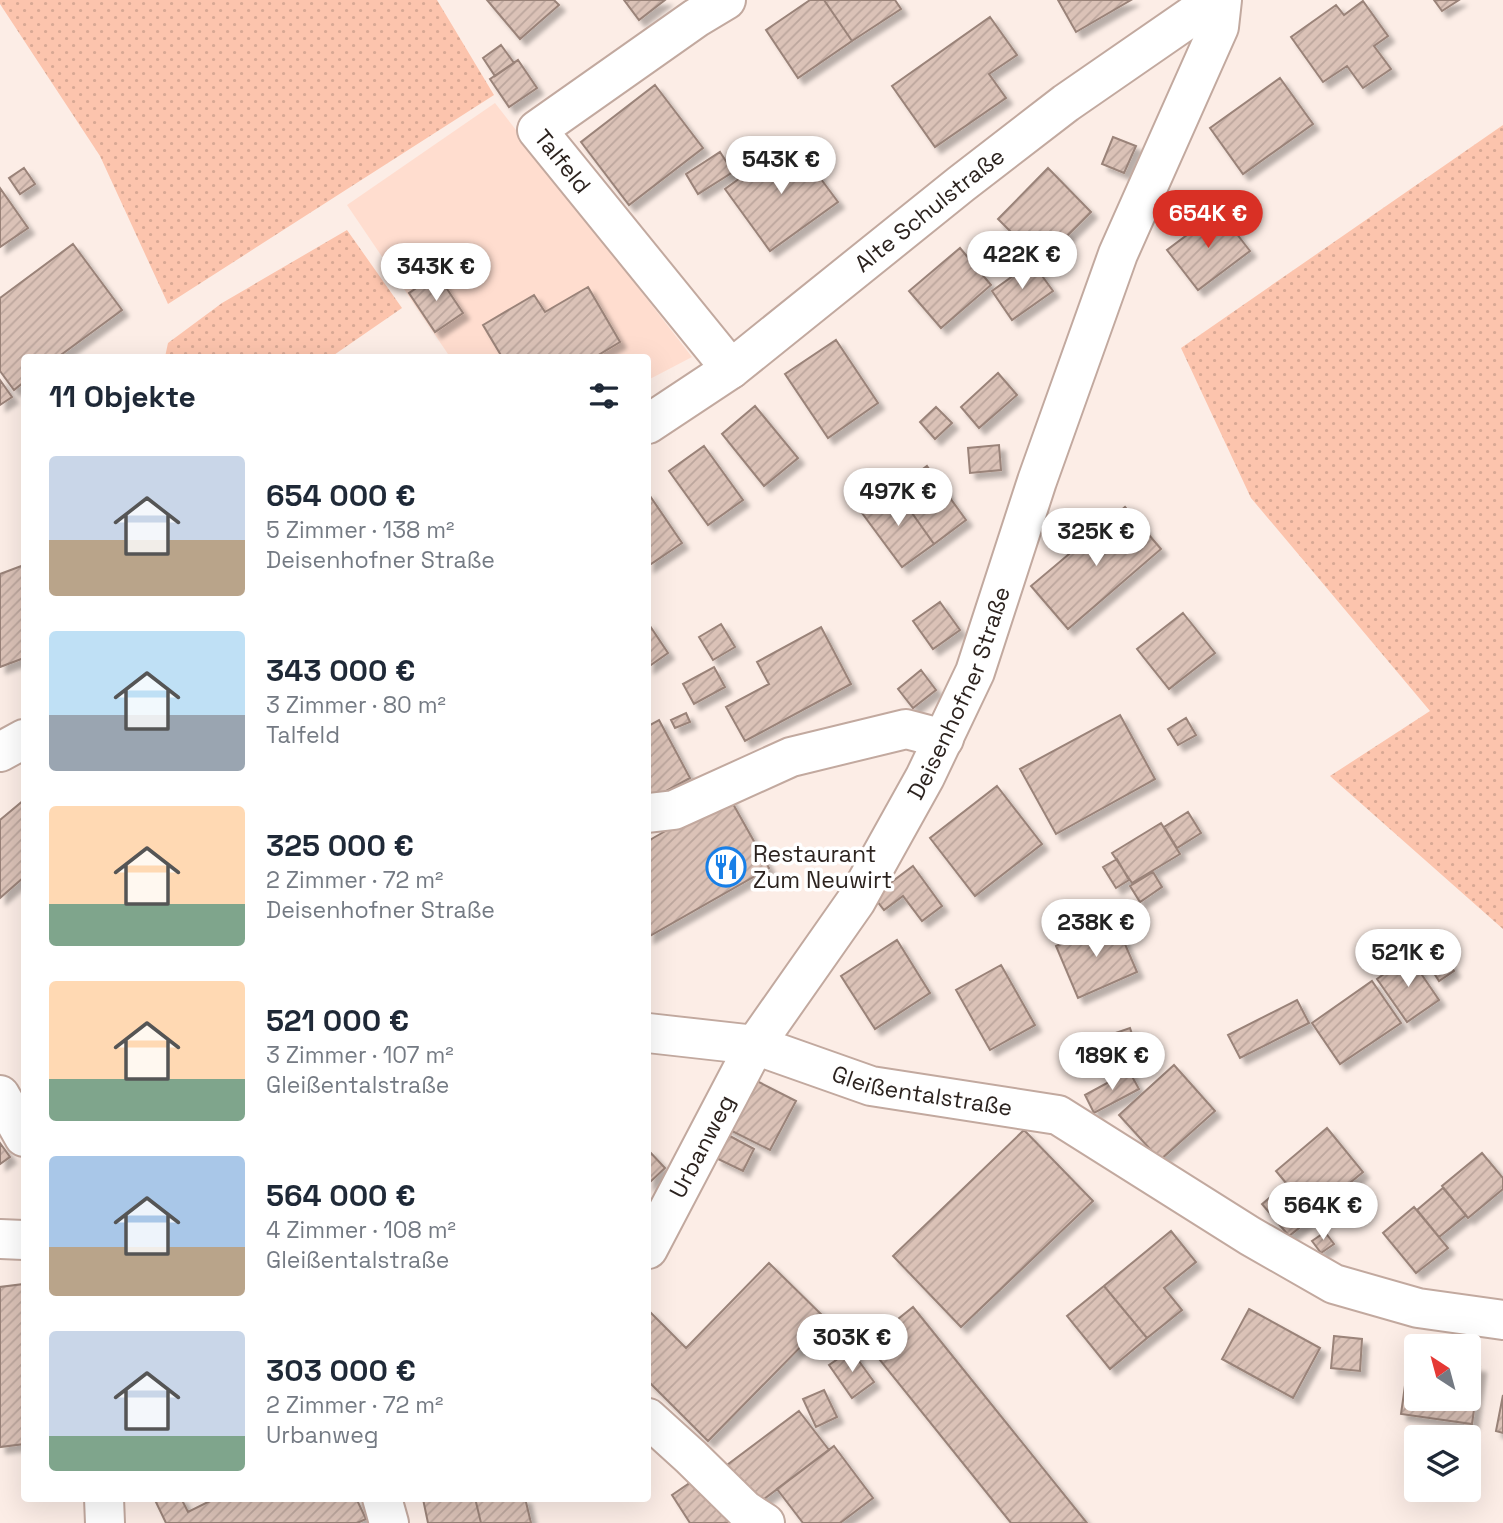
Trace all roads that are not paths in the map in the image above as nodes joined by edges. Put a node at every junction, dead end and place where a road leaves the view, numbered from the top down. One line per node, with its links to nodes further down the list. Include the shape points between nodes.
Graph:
1 (726, 0): 4 (street, Talfeld, via 537,130)
2 (1215, 0): 4 (street, Alte Schulstraße, via 1066,103)
3 (1222, 0): 6 (street, Deisenhofner Straße, via 1219,27 1118,254 975,672)
4 (731, 369): 5 (street, Alte Schulstraße)
5 (651, 422)
6 (944, 739): 9 (street, via 906,729 791,757 674,810); 11 (street, Deisenhofner Straße, via 856,901)
7 (21, 741): 8 (street)
8 (0, 752)
9 (651, 813)
10 (651, 1033): 11 (street, Gleißentalstraße)
11 (755, 1045): 16 (street, Urbanweg); 17 (street, Gleißentalstraße, via 871,1086 1058,1115 1334,1284 1419,1308)
12 (0, 1096): 13 (street)
13 (21, 1132)
14 (0, 1239): 15 (street)
15 (21, 1240)
16 (651, 1243)
17 (1503, 1320)
18 (651, 1421): 23 (street, via 745,1510)
19 (104, 1502): 21 (street)
20 (383, 1502): 22 (street)
21 (105, 1523)
22 (389, 1523)
23 (765, 1523)

